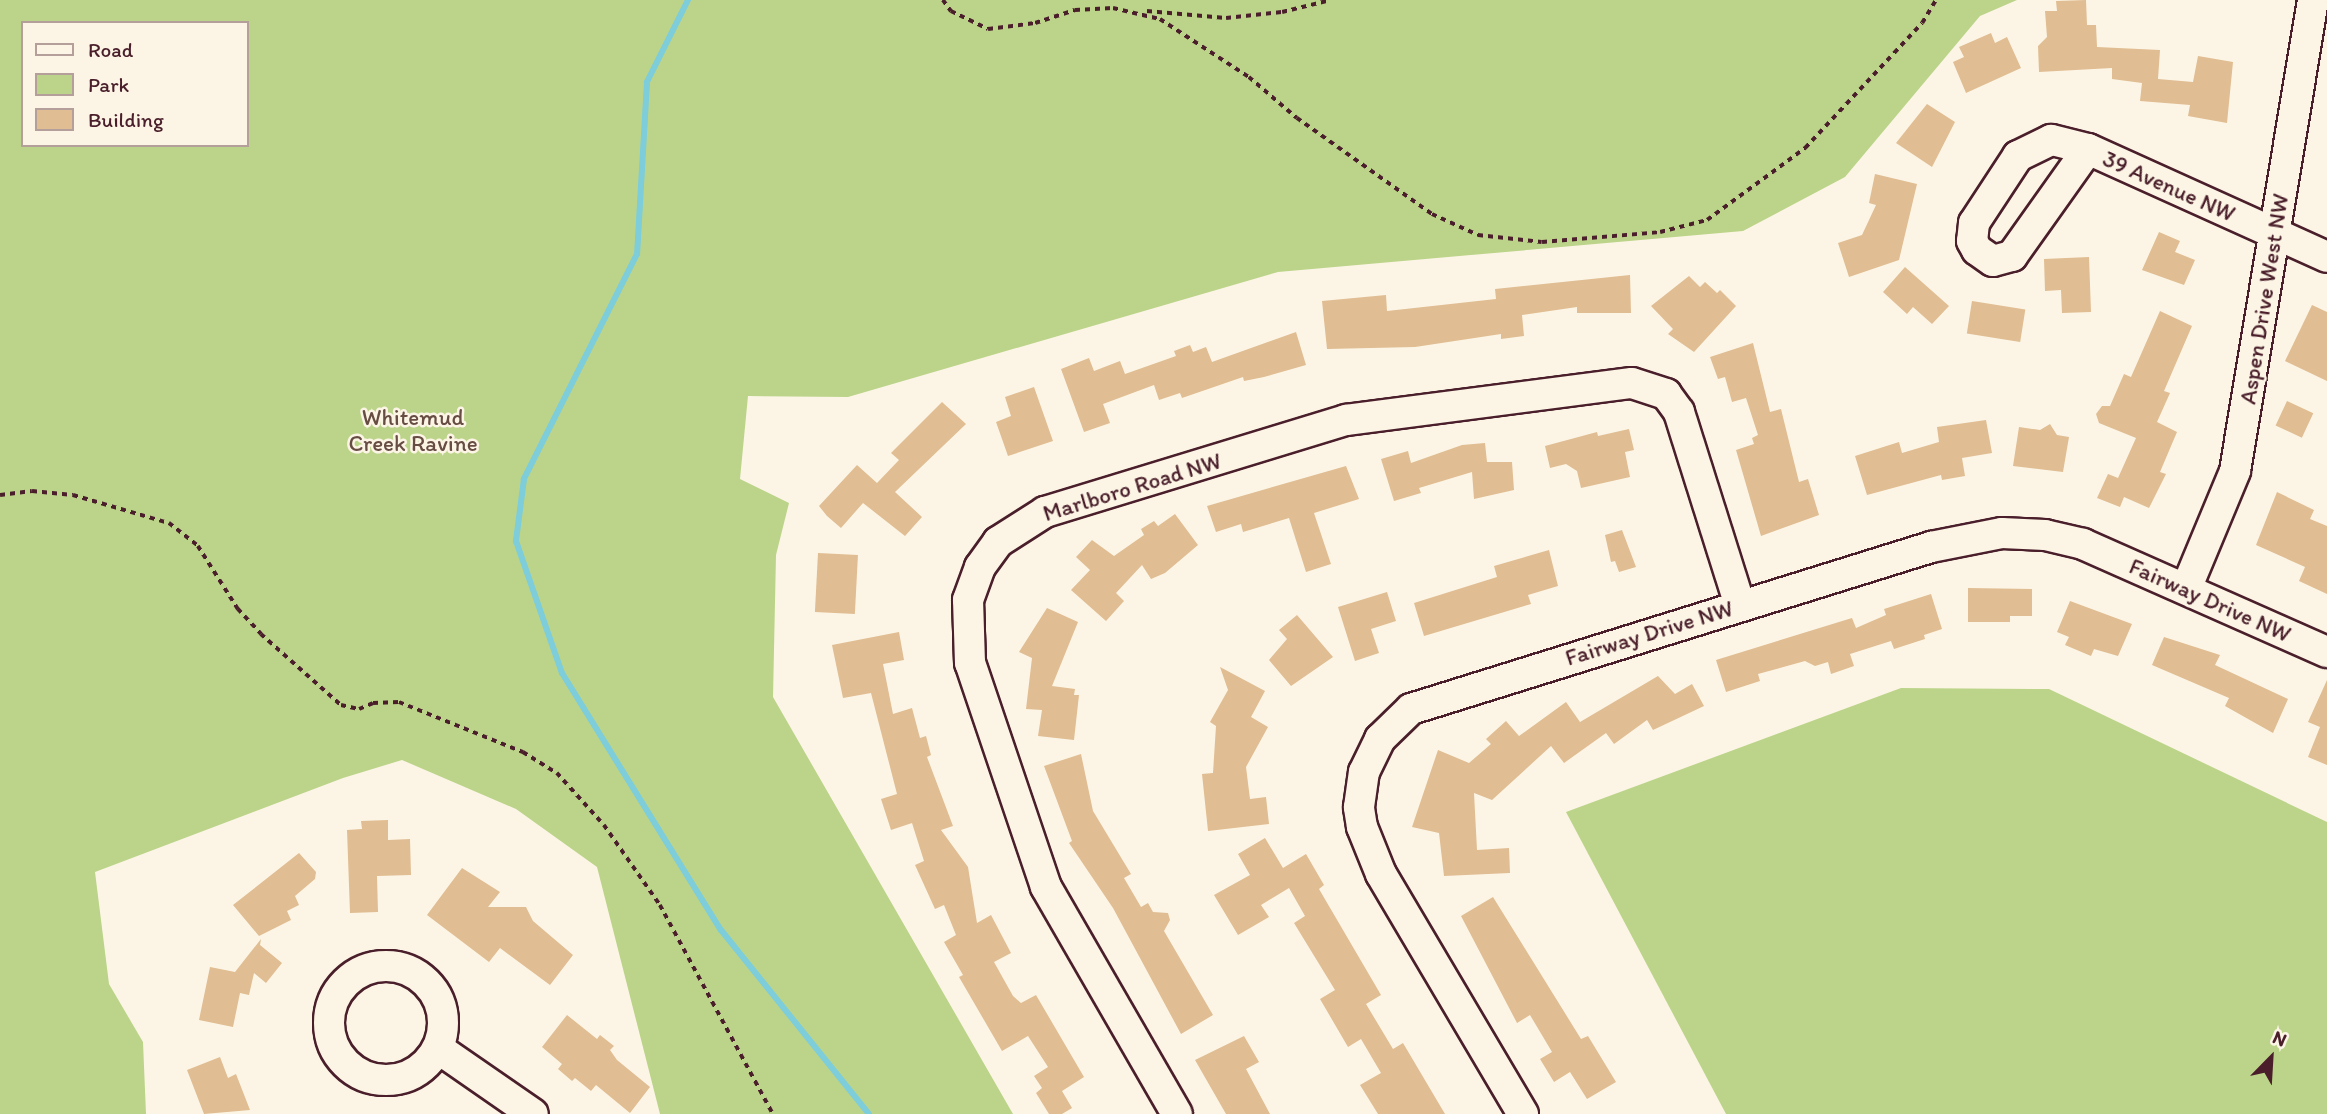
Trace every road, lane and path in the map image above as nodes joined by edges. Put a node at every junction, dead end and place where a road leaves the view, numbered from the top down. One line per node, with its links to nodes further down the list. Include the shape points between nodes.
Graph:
1 (943, 0): 5 (path, via 951,10 988,29 1035,23 1075,10)
2 (1331, 0): 5 (path, via 1282,12 1202,19)
3 (1936, 0): 5 (path, via 1922,23 1805,148 1707,220 1660,232 1542,242 1488,238 1432,214 1231,64 1160,19)
4 (2313, 0): 7 (street, Aspen Drive West NW)
5 (1136, 10)
6 (2088, 149): 7 (street, 39 Avenue NW)
7 (2275, 233): 8 (street, 39 Avenue NW); 10 (street, Aspen Drive West NW, via 2235,471)
8 (2327, 257)
9 (0, 495): 15 (path, via 32,491 73,495 169,523 198,546 216,578 261,634 341,705 359,709 399,702 523,752 557,774 604,825 664,911)
10 (2186, 589): 11 (street, Fairway Drive NW, via 2083,544 2045,535 2002,533 1957,540); 12 (street, Fairway Drive NW)
11 (1740, 606): 16 (street, Marlboro Road NW, via 1679,412 1666,394 1632,383 1346,420 1045,512 998,542 980,567 968,600 970,663 1046,887); 17 (street, Fairway Drive NW, via 1424,702 1390,726 1364,772 1359,807 1369,851)
12 (2327, 652)
13 (439, 1049): 14 (street)
14 (533, 1114)
15 (773, 1114)
16 (1177, 1114)
17 (1523, 1114)

